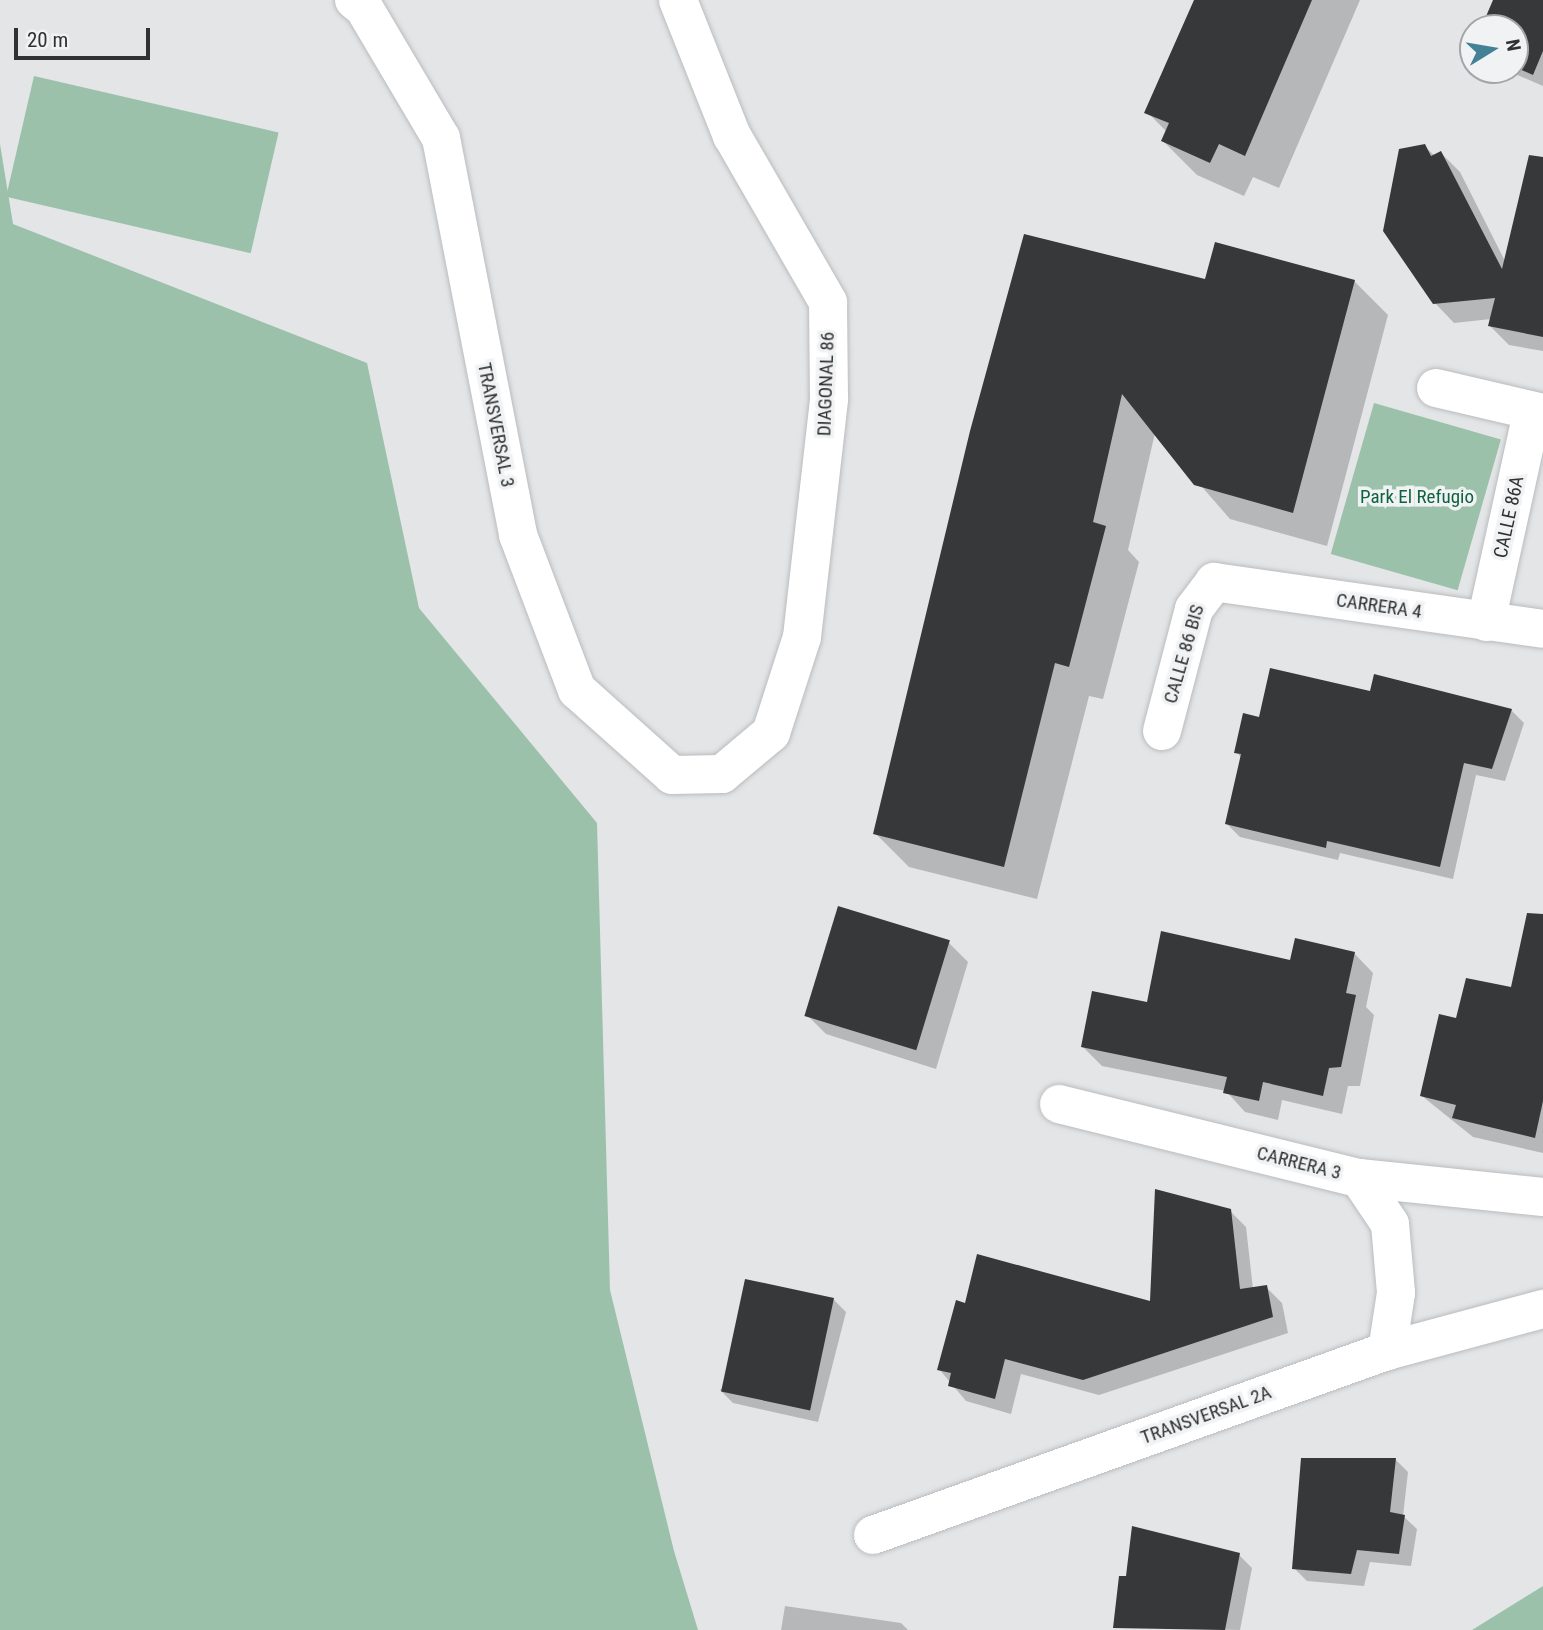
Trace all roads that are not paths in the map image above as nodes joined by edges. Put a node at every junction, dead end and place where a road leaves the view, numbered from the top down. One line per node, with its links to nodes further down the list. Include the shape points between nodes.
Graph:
1 (354, 0): 9 (street, TRANSVERSAL 3, via 364,9 441,138 518,535 577,690 672,775)
2 (678, 0): 9 (street, DIAGONAL 86, via 732,136 828,302 829,399 802,637 771,733)
3 (1436, 388): 4 (street)
4 (1538, 413): 6 (street, CALLE 86A)
5 (1214, 583): 6 (street, CARRERA 4); 8 (street, CALLE 86 BIS, via 1201,593 1194,609)
6 (1486, 622): 7 (street, CARRERA 4)
7 (1543, 629)
8 (1162, 731)
9 (722, 774)
10 (1059, 1104): 11 (street, CARRERA 3)
11 (1359, 1178): 12 (street, CARRERA 3); 14 (street, via 1390,1224 1396,1293)
12 (1543, 1197)
13 (1543, 1309): 14 (street, TRANSVERSAL 2A, via 1504,1315)
14 (1387, 1350): 15 (street, TRANSVERSAL 2A)
15 (873, 1535)

